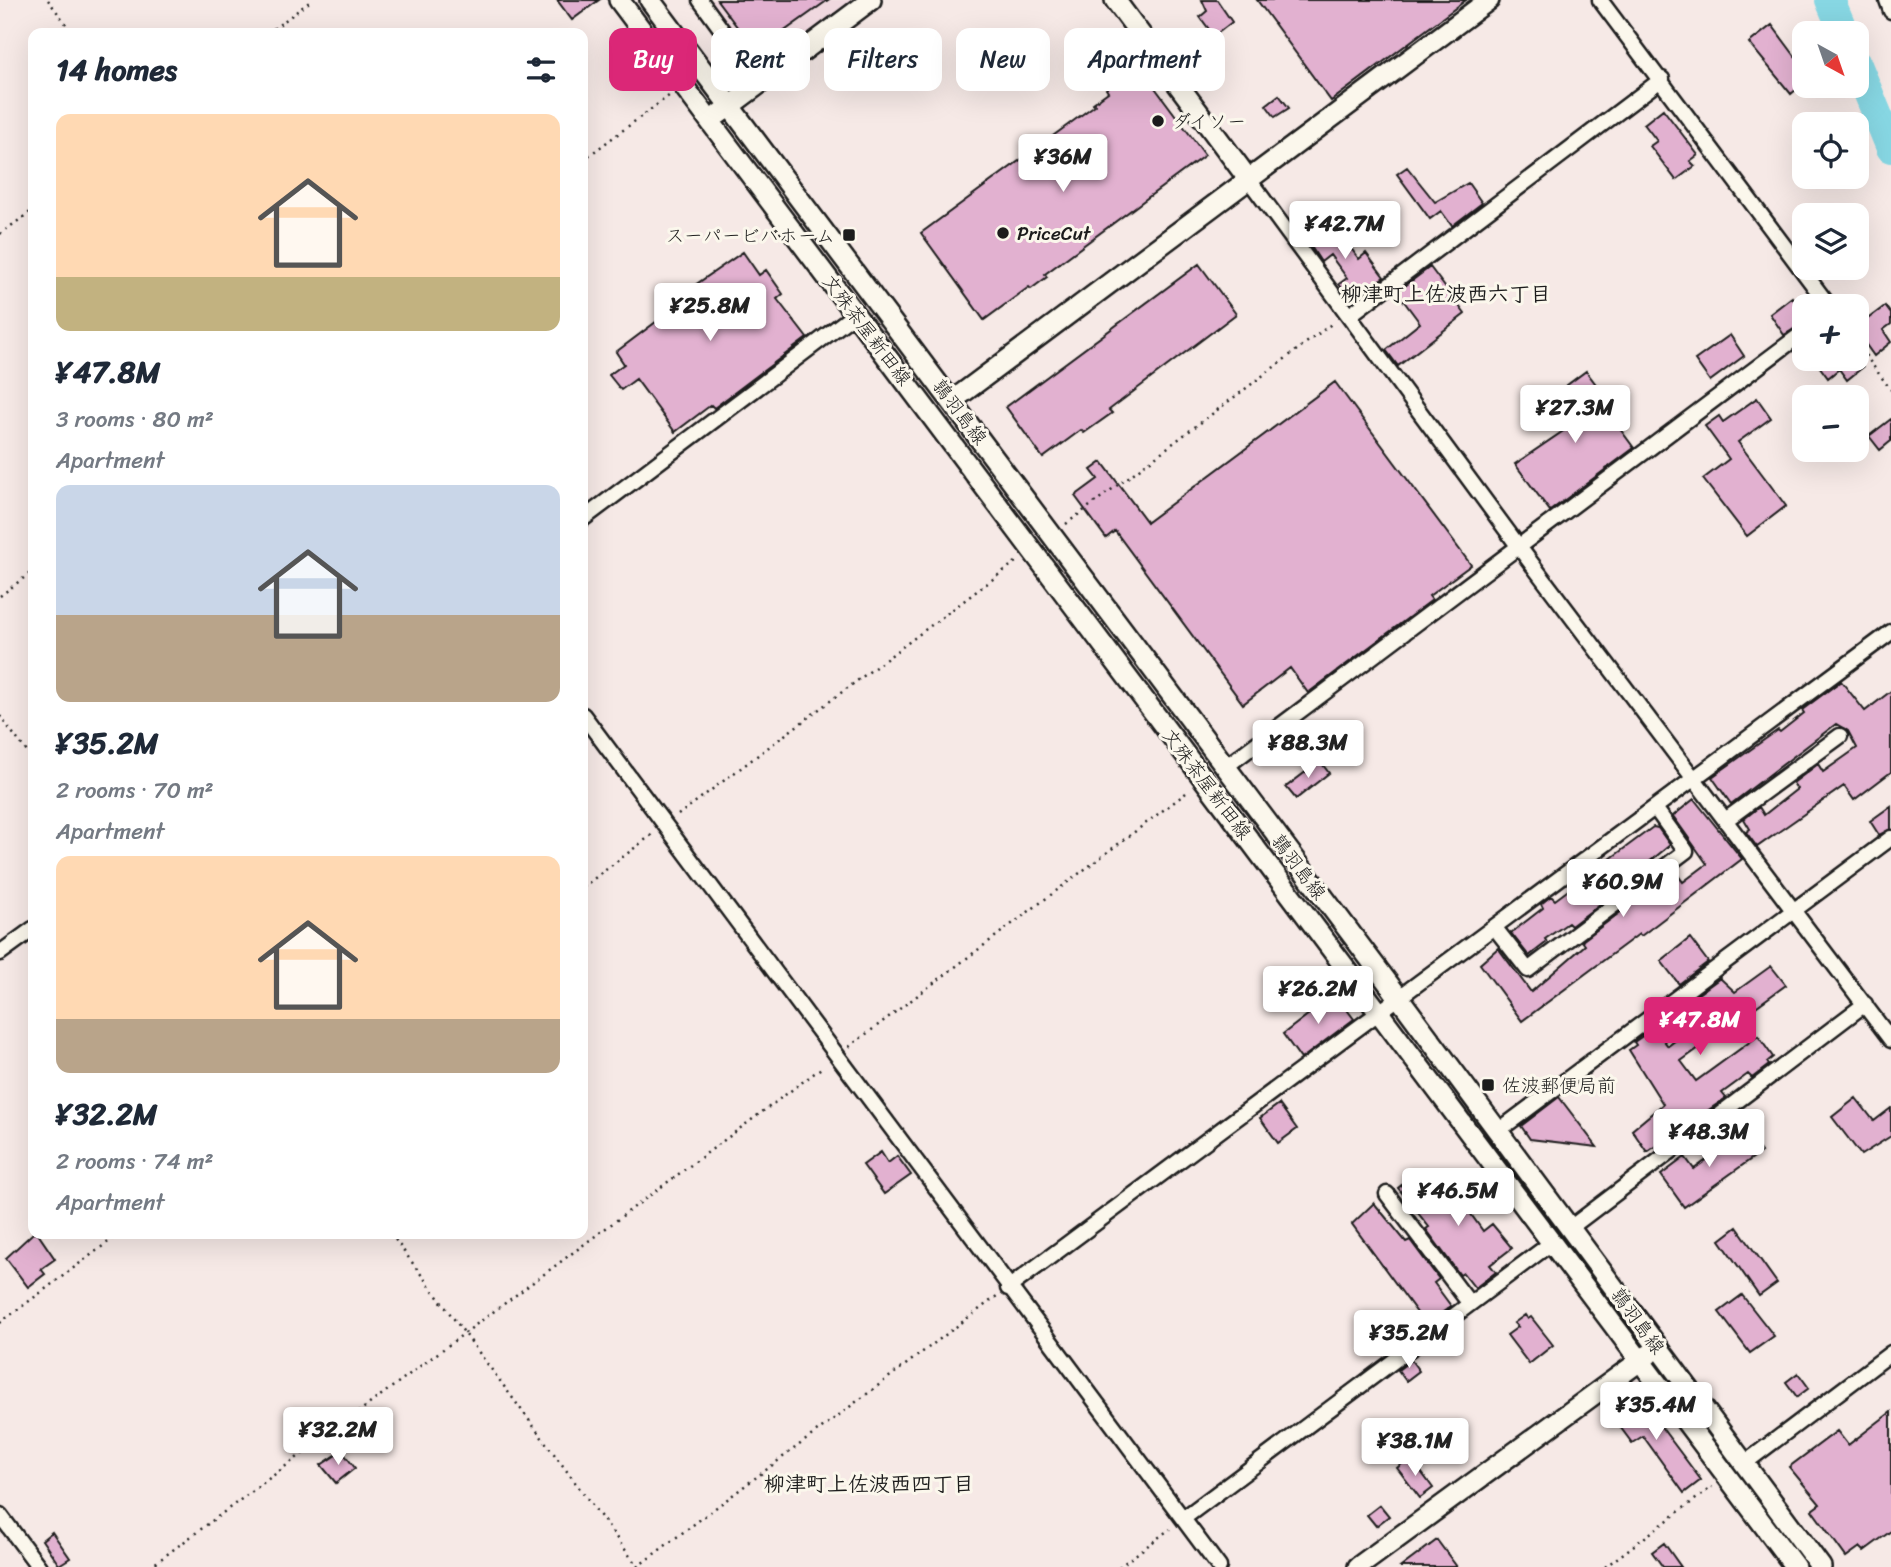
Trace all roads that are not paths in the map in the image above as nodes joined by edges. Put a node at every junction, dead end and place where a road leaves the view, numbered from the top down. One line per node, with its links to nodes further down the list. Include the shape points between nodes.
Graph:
1 (619, 0): 13 (main road, 文殊茶屋新田線)
2 (650, 0): 12 (main road, 鶉羽島線)
3 (700, 0): 10 (street)
4 (871, 0): 12 (main road)
5 (1115, 0): 14 (main road)
6 (1489, 0): 14 (main road)
7 (1600, 0): 11 (street)
8 (1887, 0): 9 (street)
9 (1891, 11)
10 (720, 28)
11 (1662, 79): 15 (street); 17 (street)
12 (730, 106): 13 (main road); 19 (main road, 鶉羽島線)
13 (710, 121): 16 (main road, 文殊茶屋新田線)
14 (1249, 180): 17 (street); 19 (main road)
15 (1820, 294)
16 (855, 314): 20 (street); 36 (main road, 文殊茶屋新田線)
17 (1350, 315): 21 (street)
18 (1792, 341): 21 (street)
19 (952, 401): 25 (main road, 鶉羽島線)
20 (588, 515)
21 (1519, 547): 25 (street); 26 (street)
22 (1891, 632): 26 (street)
23 (588, 722): 42 (street)
24 (1840, 736): 28 (street)
25 (1224, 768): 34 (main road, 鶉羽島線)
26 (1696, 778): 27 (street); 28 (street)
27 (1655, 808): 31 (street); 31 (street, via 1686,851 1528,970)
28 (1727, 819): 30 (street)
29 (1891, 838): 30 (street)
30 (1793, 911): 35 (street); 38 (street)
31 (1495, 928): 34 (street)
32 (28, 933): 33 (street)
33 (0, 953)
34 (1399, 999): 36 (street); 38 (main road, 鶉羽島線)
35 (1865, 1004): 37 (street); 40 (street)
36 (1380, 1013): 41 (main road, 文殊茶屋新田線); 42 (street)
37 (1891, 1040)
38 (1498, 1131): 40 (main road, 鶉羽島線)
39 (1387, 1194): 43 (street)
40 (1570, 1228): 44 (main road, 鶉羽島線)
41 (1550, 1244): 43 (street); 46 (main road, 文殊茶屋新田線)
42 (1008, 1287): 48 (street)
43 (1470, 1304): 48 (street)
44 (1657, 1348): 46 (main road); 47 (main road, 鶉羽島線)
45 (1891, 1353): 47 (street)
46 (1638, 1362): 52 (main road); 53 (main road, 文殊茶屋新田線)
47 (1745, 1462): 54 (main road, 鶉羽島線)
48 (1184, 1518): 51 (street)
49 (1, 1520): 50 (street)
50 (39, 1567)
51 (1219, 1567)
52 (1358, 1567)
53 (1795, 1567)
54 (1821, 1567)

